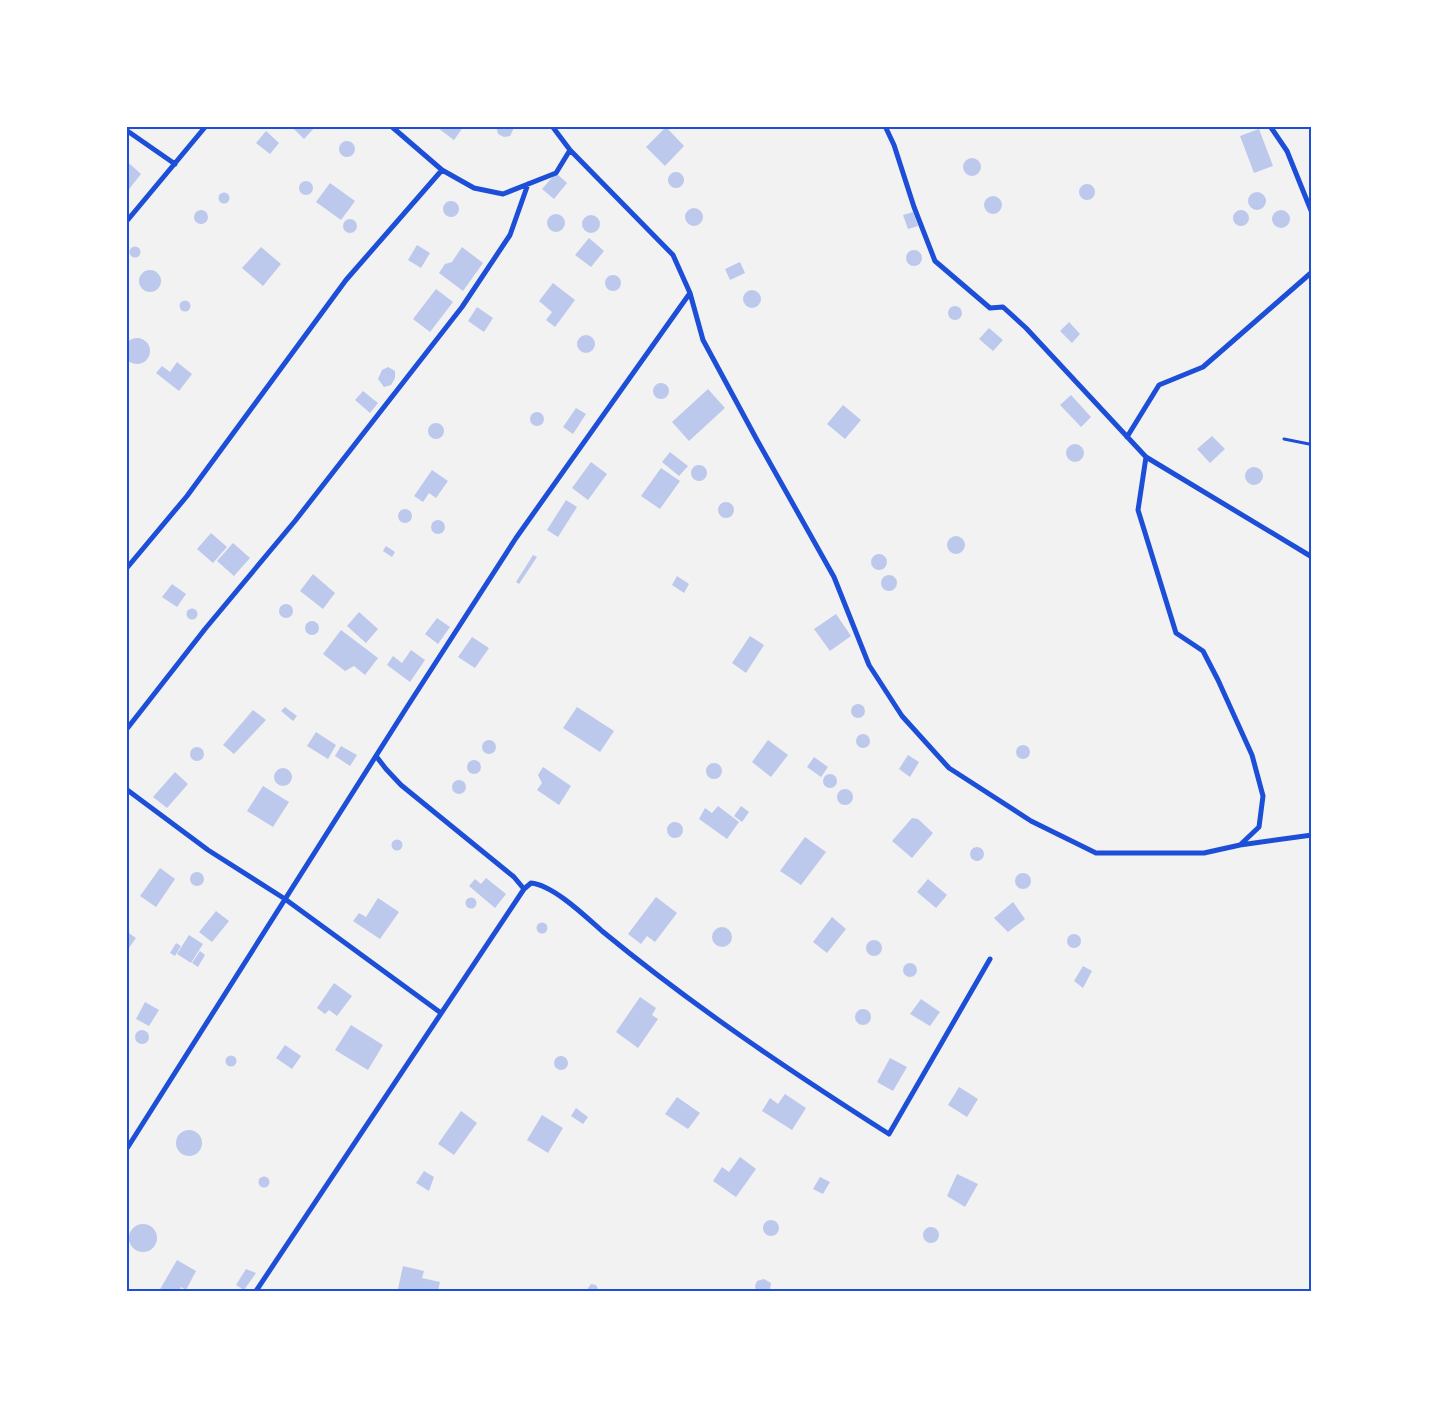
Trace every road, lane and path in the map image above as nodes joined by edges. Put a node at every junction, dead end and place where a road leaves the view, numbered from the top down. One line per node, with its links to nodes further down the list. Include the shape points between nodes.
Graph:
1 (206, 126): 8 (street)
2 (391, 126): 9 (street)
3 (552, 126): 7 (street)
4 (885, 126): 15 (street, via 935,261 990,308 1002,307 1026,328)
5 (1270, 126): 11 (street, via 1286,151)
6 (126, 130): 8 (street)
7 (570, 150): 10 (street, via 556,173); 14 (street, via 673,255)
8 (175, 164): 12 (street)
9 (442, 170): 10 (street, via 474,188 503,194); 20 (street, via 346,280 187,496)
10 (528, 184): 21 (street, via 510,235 462,307)
11 (1312, 213)
12 (126, 222)
13 (1312, 272): 15 (street, via 1203,367 1159,385)
14 (690, 294): 22 (street, via 516,538); 25 (street, via 703,340 834,576 869,665 902,716 949,768 1031,820 1096,853 1204,854)
15 (1127, 437): 18 (street)
16 (1284, 439): 17 (path)
17 (1312, 443)
18 (1146, 456): 19 (street); 25 (street, via 1138,510 1176,634 1203,651 1252,755 1264,796 1260,827)
19 (1312, 557)
20 (126, 569)
21 (126, 730)
22 (376, 756): 26 (street, via 401,785 514,877); 27 (street)
23 (126, 789): 27 (street, via 208,850)
24 (1312, 835): 25 (street)
25 (1240, 845)
26 (524, 889): 28 (street, via 531,883 548,889 700,1008 889,1134); 29 (street)
27 (285, 899): 29 (street); 30 (street)
28 (990, 958)
29 (441, 1013): 31 (street)
30 (126, 1150)
31 (256, 1291)

